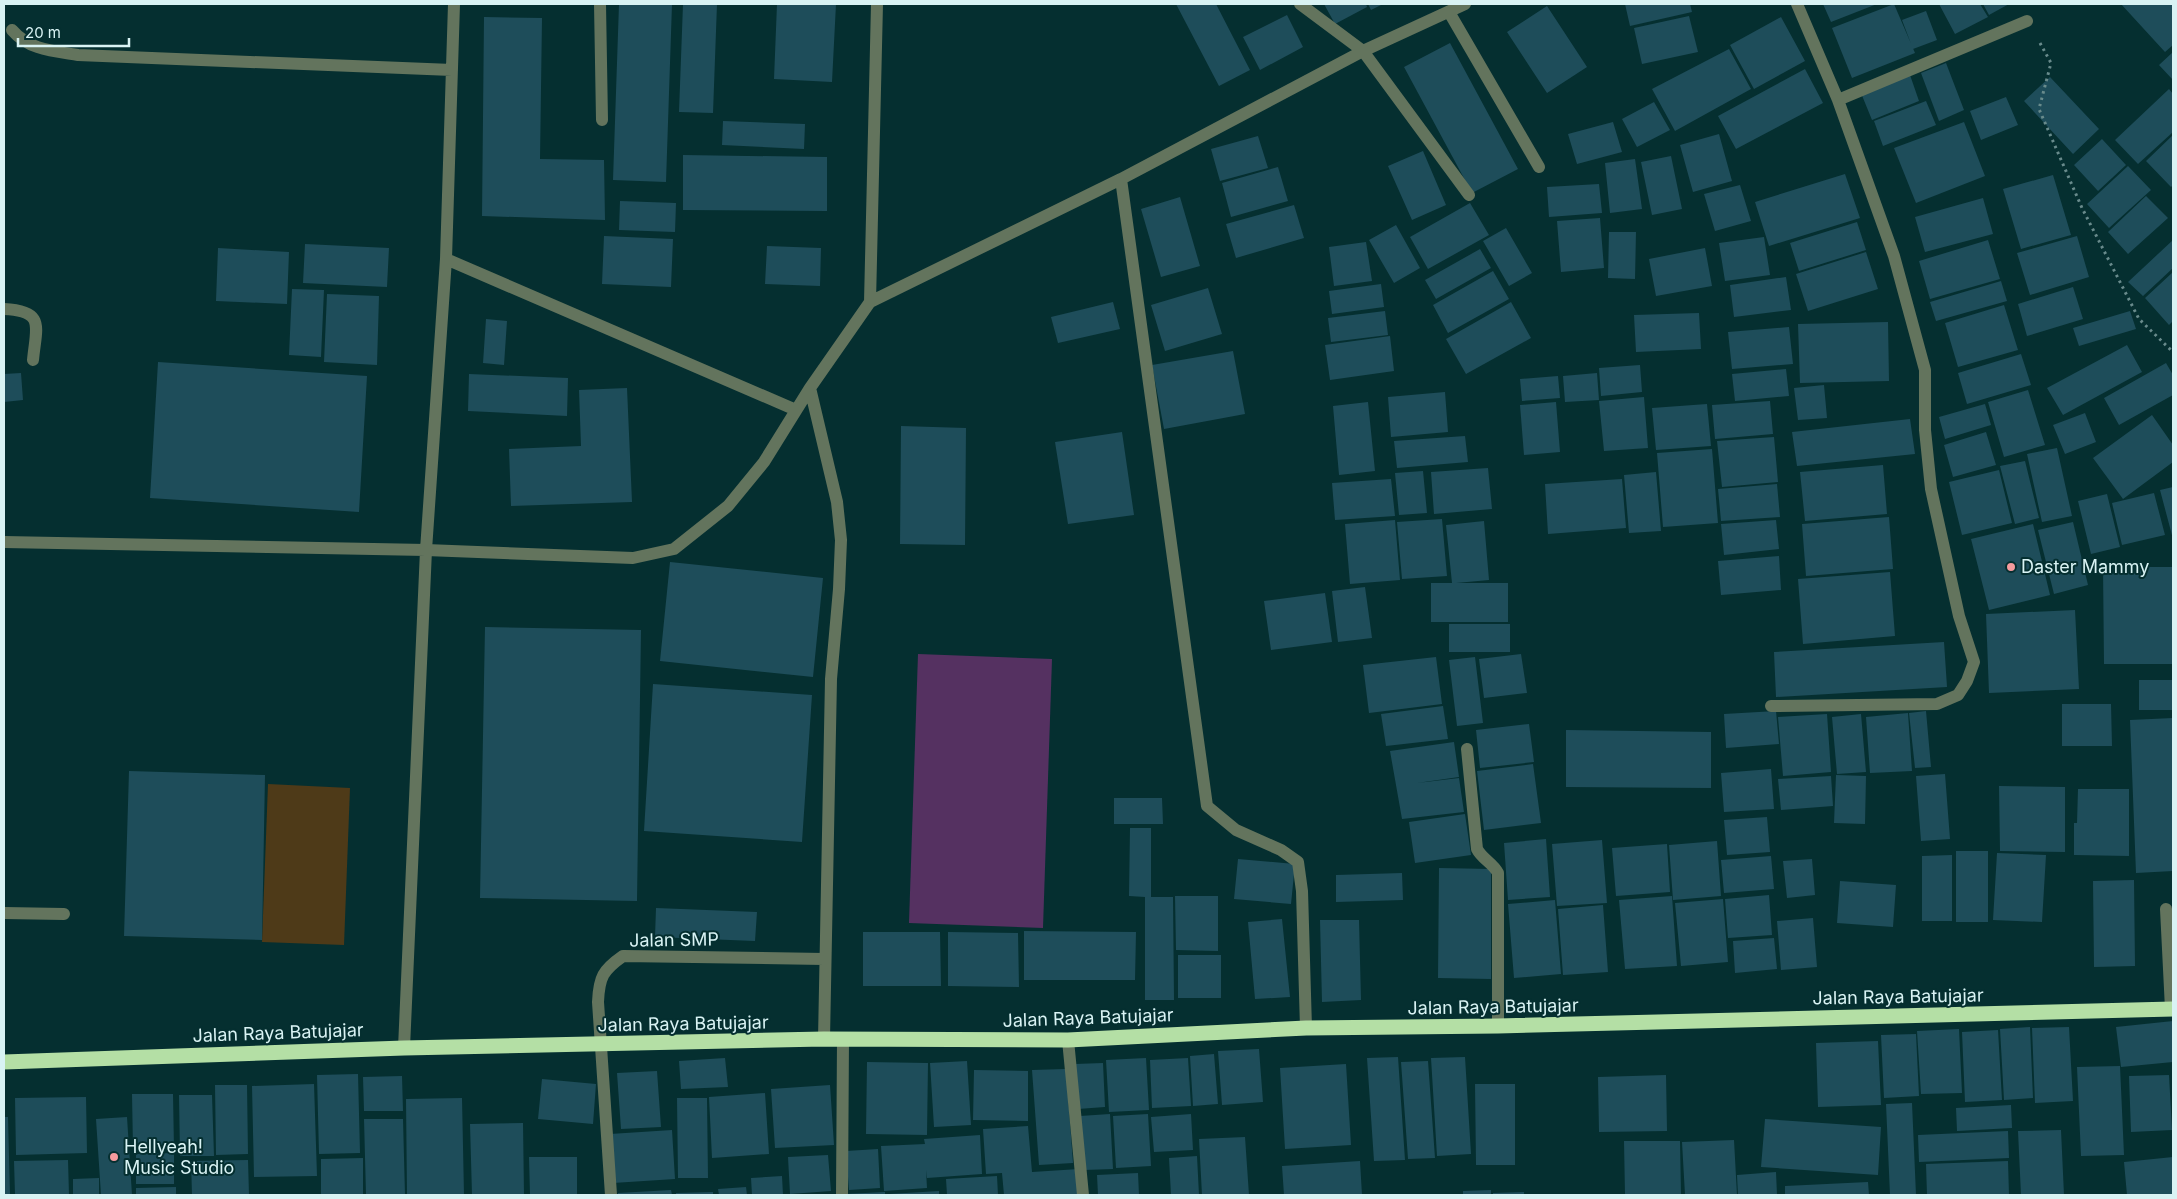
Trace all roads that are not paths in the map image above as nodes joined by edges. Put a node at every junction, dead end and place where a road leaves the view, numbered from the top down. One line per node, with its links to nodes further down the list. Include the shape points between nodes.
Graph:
1 (454, 4): 11 (street)
2 (600, 4): 13 (street)
3 (877, 4): 18 (street)
4 (1300, 4): 10 (street)
5 (1465, 4): 7 (street)
6 (1797, 4): 12 (street)
7 (1449, 12): 10 (street); 14 (street)
8 (2027, 21): 12 (street)
9 (12, 30): 11 (street, via 21,41 35,48 78,55)
10 (1363, 51): 15 (street); 16 (street)
11 (452, 70): 17 (street)
12 (1838, 100): 25 (street, via 1894,256 1925,370 1925,430 1930,489 1959,616 1974,662 1958,695 1937,704)
13 (602, 120)
14 (1539, 167)
15 (1121, 179): 18 (street); 33 (street, via 1207,806 1236,830 1281,850 1298,862 1302,891)
16 (1469, 195)
17 (446, 259): 22 (street); 24 (street)
18 (870, 302): 21 (street)
19 (4, 309): 20 (street, via 22,310 36,321)
20 (32, 360)
21 (810, 388): 22 (street); 30 (street, via 837,502 841,540 831,679)
22 (796, 410): 24 (street, via 764,462 728,506 674,549 632,558)
23 (4, 542): 24 (street)
24 (426, 550): 38 (street)
25 (1771, 706)
26 (1467, 749): 32 (street, via 1477,849 1498,873)
27 (2166, 909): 31 (street)
28 (4, 913): 29 (street)
29 (64, 914)
30 (824, 959): 34 (street); 37 (street, Jalan SMP, via 623,956 606,967 599,985)
31 (2172, 1009): 32 (highway, Jalan Raya Batujajar)
32 (1498, 1026): 33 (highway, Jalan Raya Batujajar)
33 (1306, 1028): 36 (highway, Jalan Raya Batujajar)
34 (824, 1039): 35 (highway, Jalan Raya Batujajar); 37 (highway, Jalan Raya Batujajar)
35 (843, 1039): 36 (highway, Jalan Raya Batujajar); 41 (street)
36 (1068, 1040): 42 (street)
37 (600, 1045): 38 (highway, Jalan Raya Batujajar); 40 (street, Jalan SMP)
38 (404, 1048): 39 (highway, Jalan Raya Batujajar)
39 (4, 1062)
40 (611, 1195)
41 (842, 1195)
42 (1083, 1195)

